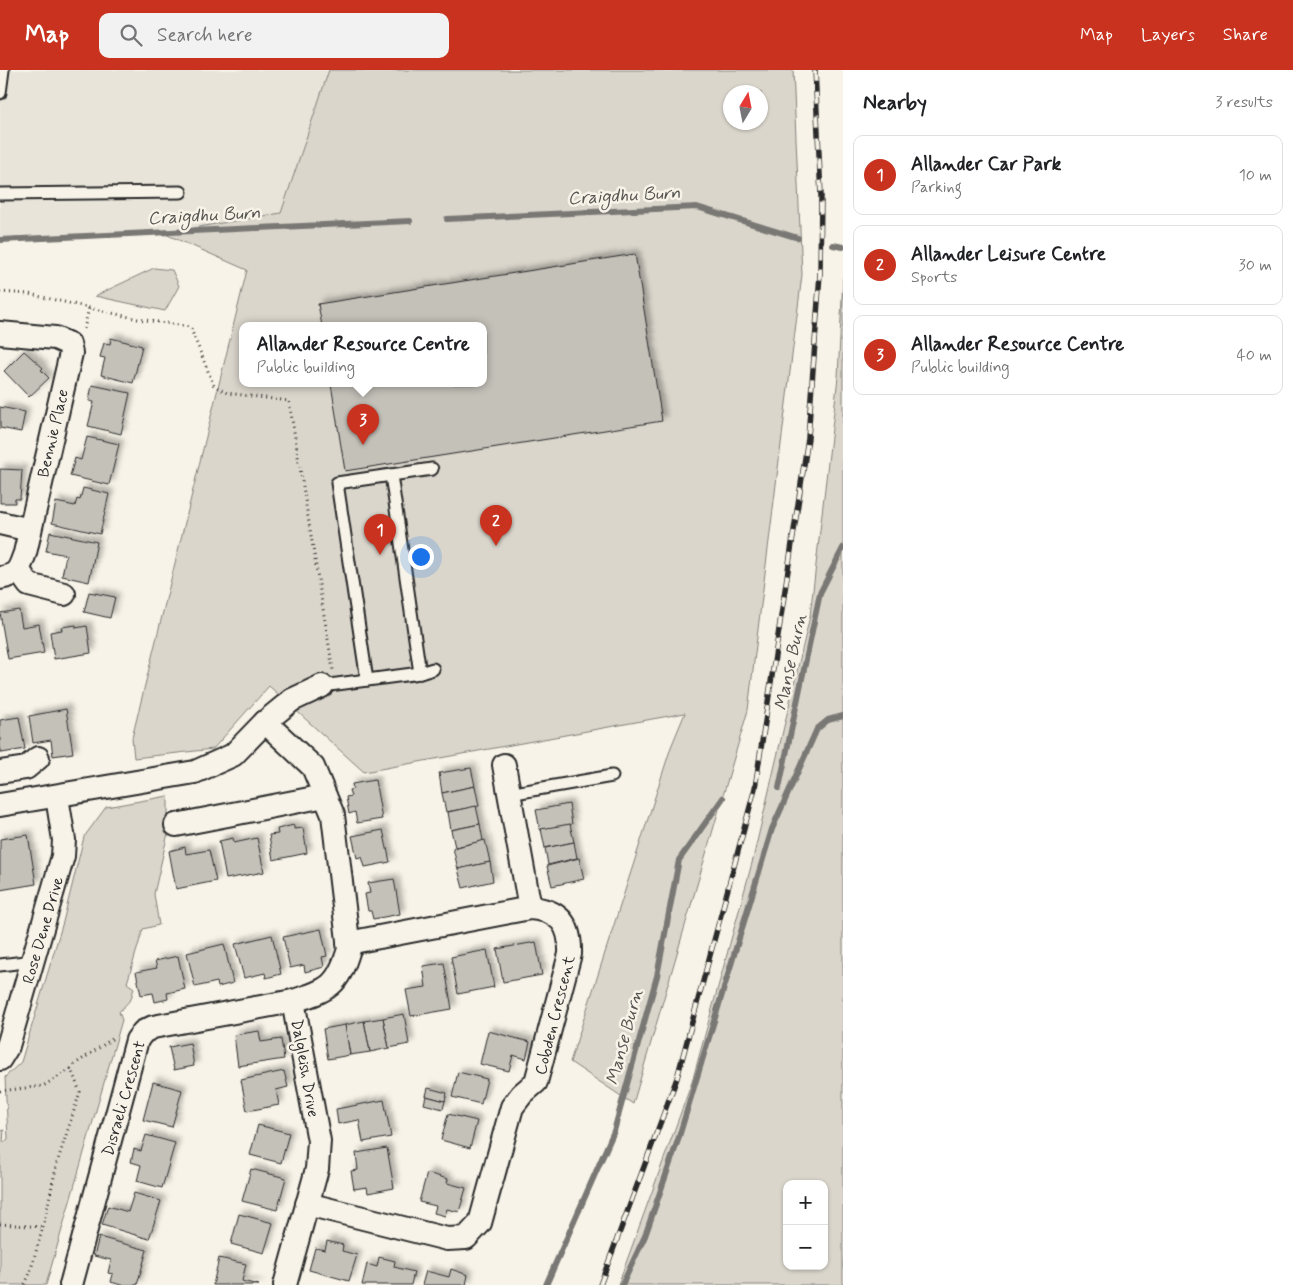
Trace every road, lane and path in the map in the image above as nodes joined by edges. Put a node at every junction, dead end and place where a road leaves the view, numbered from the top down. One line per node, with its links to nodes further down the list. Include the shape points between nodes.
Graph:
1 (3, 70): 2 (lane)
2 (0, 93)
3 (181, 192): 4 (lane)
4 (0, 194)
5 (0, 292): 16 (path, via 29,294 186,326 191,328 214,386 227,392 289,401)
6 (0, 333): 10 (street, Bennie Place, via 55,338 69,344 71,353)
7 (432, 469): 8 (lane)
8 (391, 475): 14 (lane); 15 (lane, via 337,483)
9 (0, 523): 10 (street)
10 (30, 530): 11 (street, Bennie Place, via 25,553)
11 (9, 574): 12 (street, via 29,585)
12 (64, 594)
13 (433, 669): 14 (lane)
14 (420, 673): 15 (lane)
15 (367, 680): 16 (lane)
16 (329, 685): 17 (street, via 292,700)
17 (265, 722): 22 (street, Dalgleish Drive, via 313,767); 23 (street, via 233,755 195,772)
18 (504, 765): 21 (street)
19 (0, 772): 24 (street, via 32,763)
20 (612, 776): 21 (lane)
21 (509, 794): 27 (street)
22 (325, 796): 26 (street); 28 (street, Dalgleish Drive, via 333,815)
23 (57, 797): 24 (street); 29 (street, Rose Dene Drive, via 64,840 63,856)
24 (32, 800): 25 (street)
25 (0, 805)
26 (176, 826)
27 (530, 908): 28 (street, Cobden Crescent); 36 (street, Cobden Crescent, via 554,913 565,926 570,939 570,954 536,1082 512,1107 480,1223 466,1238 447,1239)
28 (348, 943): 31 (street, Dalgleish Drive, via 336,981 318,993)
29 (33, 961): 30 (lane); 33 (street, Rose Dene Drive, via 8,1046)
30 (0, 965)
31 (293, 1001): 36 (street, Dalgleish Drive, via 319,1141 317,1169); 40 (street, Disraeli Crescent, via 153,1027 143,1032 137,1040)
32 (92, 1053): 34 (path)
33 (0, 1059)
34 (71, 1069): 35 (path, via 44,1086); 38 (path, via 80,1092 57,1163)
35 (0, 1091)
36 (307, 1204): 41 (street, Dalgleish Drive)
37 (0, 1224): 38 (path)
38 (43, 1227): 39 (path)
39 (24, 1285)
40 (71, 1285)
41 (285, 1285)

